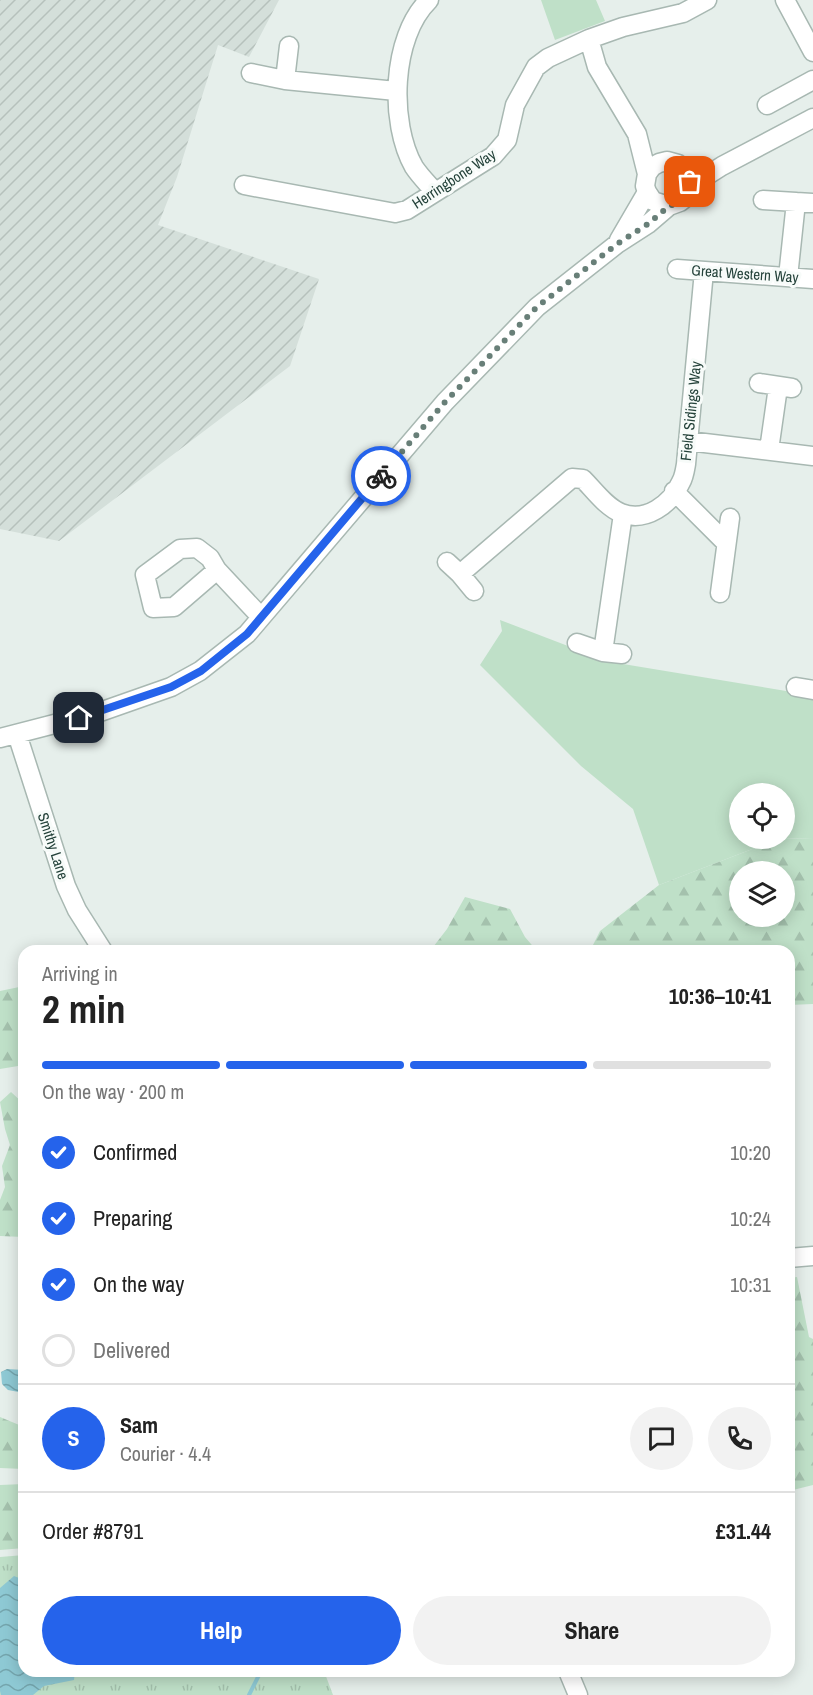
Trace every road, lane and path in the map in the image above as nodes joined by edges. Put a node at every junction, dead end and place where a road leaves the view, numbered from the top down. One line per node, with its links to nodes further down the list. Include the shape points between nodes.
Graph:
1 (429, 0): 10 (street, via 404,45)
2 (707, 0): 4 (street, Herringbone Way, via 683,13)
3 (785, 0): 5 (street)
4 (590, 39): 13 (street, via 597,67); 19 (street, Herringbone Way, via 536,66 515,105 507,140 493,156)
5 (810, 39)
6 (290, 46): 8 (street)
7 (251, 73): 8 (street)
8 (285, 80): 10 (street)
9 (813, 80): 11 (street)
10 (396, 92): 19 (street, via 405,144 414,167)
11 (767, 105)
12 (813, 118): 15 (street)
13 (637, 134): 14 (street); 16 (street)
14 (675, 165): 15 (street); 16 (street, via 659,163); 18 (street, via 688,177)
15 (722, 166): 18 (street)
16 (647, 183): 22 (street, via 658,204); 23 (street)
17 (244, 185): 19 (street, Herringbone Way, via 395,213)
18 (689, 187): 22 (street, via 685,198)
19 (435, 192)
20 (763, 200): 21 (street)
21 (804, 202): 26 (street)
22 (669, 206): 23 (street)
23 (617, 244): 39 (street, via 537,307 445,402)
24 (677, 269): 25 (street, Great Western Way)
25 (704, 271): 26 (street, Great Western Way); 29 (street, Field Sidings Way)
26 (788, 277): 27 (street, Great Western Way)
27 (813, 279)
28 (759, 383): 30 (street, via 785,387)
29 (688, 441): 30 (street); 32 (street, Field Sidings Way, via 681,483)
30 (769, 450): 31 (street)
31 (813, 456)
32 (674, 491): 33 (street, Field Sidings Way, via 650,515); 35 (street)
33 (622, 514): 37 (street, via 583,479 572,478 453,568); 41 (street)
34 (730, 518): 35 (street)
35 (726, 543): 38 (street)
36 (217, 570): 39 (street)
37 (474, 591)
38 (720, 593)
39 (261, 617): 43 (street, via 247,634 201,671 171,687 97,713)
40 (577, 643): 41 (street)
41 (603, 652): 42 (street)
42 (622, 654)
43 (9, 736): 44 (street, Smithy Lane, via 66,886)
44 (99, 945)
45 (813, 1256): 46 (street)
46 (795, 1258)
47 (570, 1677): 48 (street)
48 (578, 1695)

